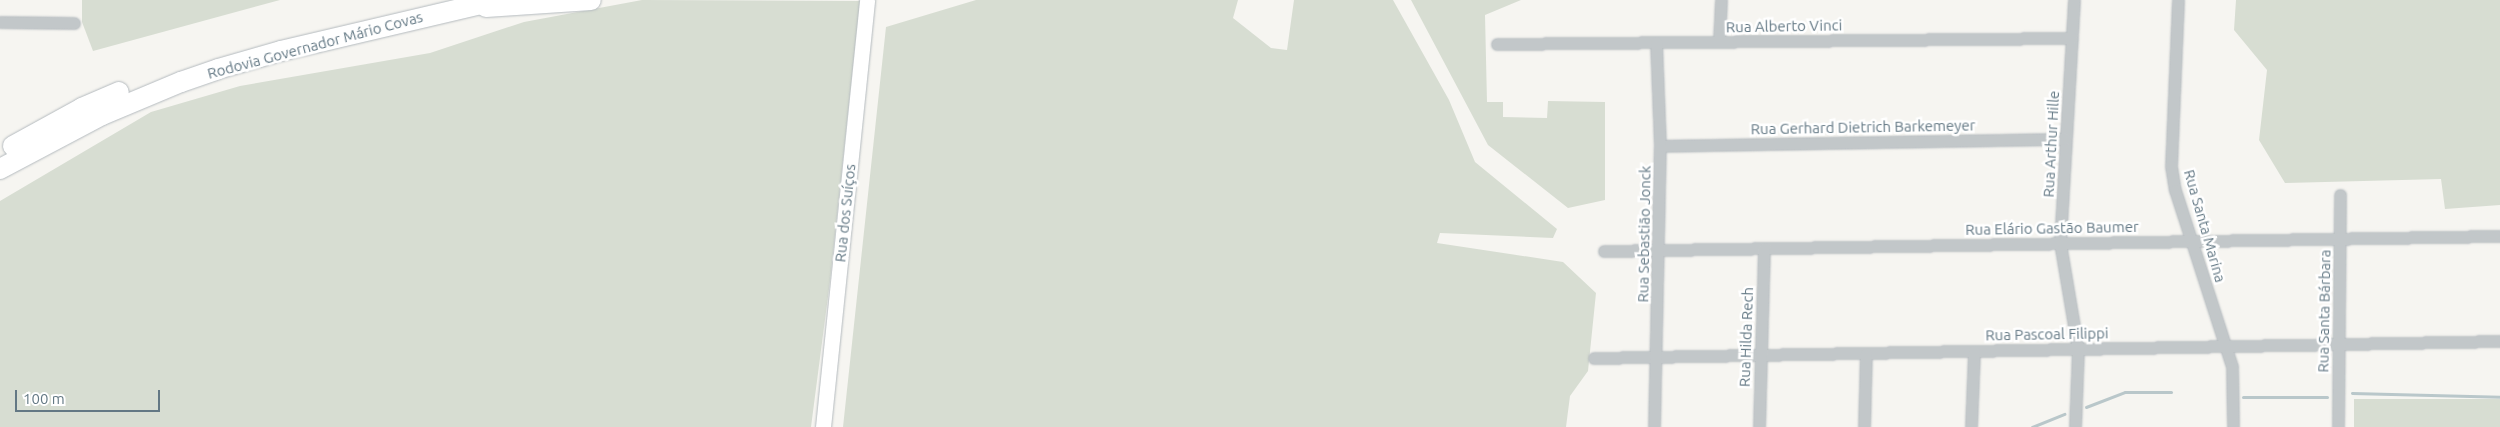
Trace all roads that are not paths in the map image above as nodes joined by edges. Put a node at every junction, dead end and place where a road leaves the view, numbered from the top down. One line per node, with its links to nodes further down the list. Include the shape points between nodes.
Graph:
1 (437, 0): 17 (highway, Rodovia Governador Mário Covas, via 260,42 174,70 82,108)
2 (499, 0): 8 (highway, Rodovia Governador Mário Covas)
3 (592, 0): 8 (highway)
4 (868, 0): 36 (street, Rua dos Suíços)
5 (1721, 0): 12 (street)
6 (2074, 0): 11 (street, Rua Arthur Hille)
7 (2178, 0): 22 (street, Rua Santa Marina, via 2171,153 2176,190)
8 (464, 8): 18 (highway, Rodovia Governador Mário Covas, via 281,51 181,82 67,132)
9 (0, 22): 10 (street)
10 (74, 23)
11 (2072, 38): 12 (street, Rua Alberto Vinci); 15 (street, Rua Arthur Hille)
12 (1719, 41): 13 (street, Rua Alberto Vinci)
13 (1656, 42): 14 (street, Rua Alberto Vinci); 16 (street, Rua Sebastião Jonck)
14 (1497, 44)
15 (2066, 139): 16 (street, Rua Gerhard Dietrich Barkemeyer); 23 (street, Rua Arthur Hille)
16 (1660, 146): 25 (street, Rua Sebastião Jonck)
17 (0, 153)
18 (0, 169)
19 (2340, 195): 21 (street, Rua Santa Bárbara)
20 (2500, 236): 21 (street, Rua Elário Gastão Baumer)
21 (2340, 238): 22 (street, Rua Elário Gastão Baumer); 28 (street, Rua Santa Bárbara)
22 (2191, 240): 23 (street, Rua Elário Gastão Baumer); 29 (street, Rua Santa Marina)
23 (2060, 243): 24 (street, Rua Elário Gastão Baumer); 30 (street, Rua Arthur Hille)
24 (1764, 248): 25 (street, Rua Elário Gastão Baumer); 33 (street, Rua Hilda Rech)
25 (1659, 250): 26 (street, Rua Elário Gastão Baumer); 34 (street, Rua Sebastião Jonck)
26 (1604, 252)
27 (2500, 341): 28 (street, Rua Pascoal Filippi)
28 (2339, 344): 29 (street, Rua Pascoal Filippi); 43 (street, Rua Santa Bárbara)
29 (2226, 346): 30 (street, Rua Pascoal Filippi); 42 (street, Rua Santa Marina, via 2234,377)
30 (2078, 349): 31 (street, Rua Pascoal Filippi); 41 (street, Rua Arthur Hille)
31 (1974, 351): 32 (street, Rua Pascoal Filippi); 40 (street)
32 (1866, 353): 33 (street, Rua Pascoal Filippi); 39 (street)
33 (1761, 355): 34 (street, Rua Pascoal Filippi); 38 (street, Rua Hilda Rech)
34 (1656, 357): 35 (street, Rua Pascoal Filippi); 37 (street, Rua Sebastião Jonck)
35 (1594, 358)
36 (823, 427)
37 (1654, 427)
38 (1759, 427)
39 (1864, 427)
40 (1971, 427)
41 (2075, 427)
42 (2233, 427)
43 (2338, 427)

